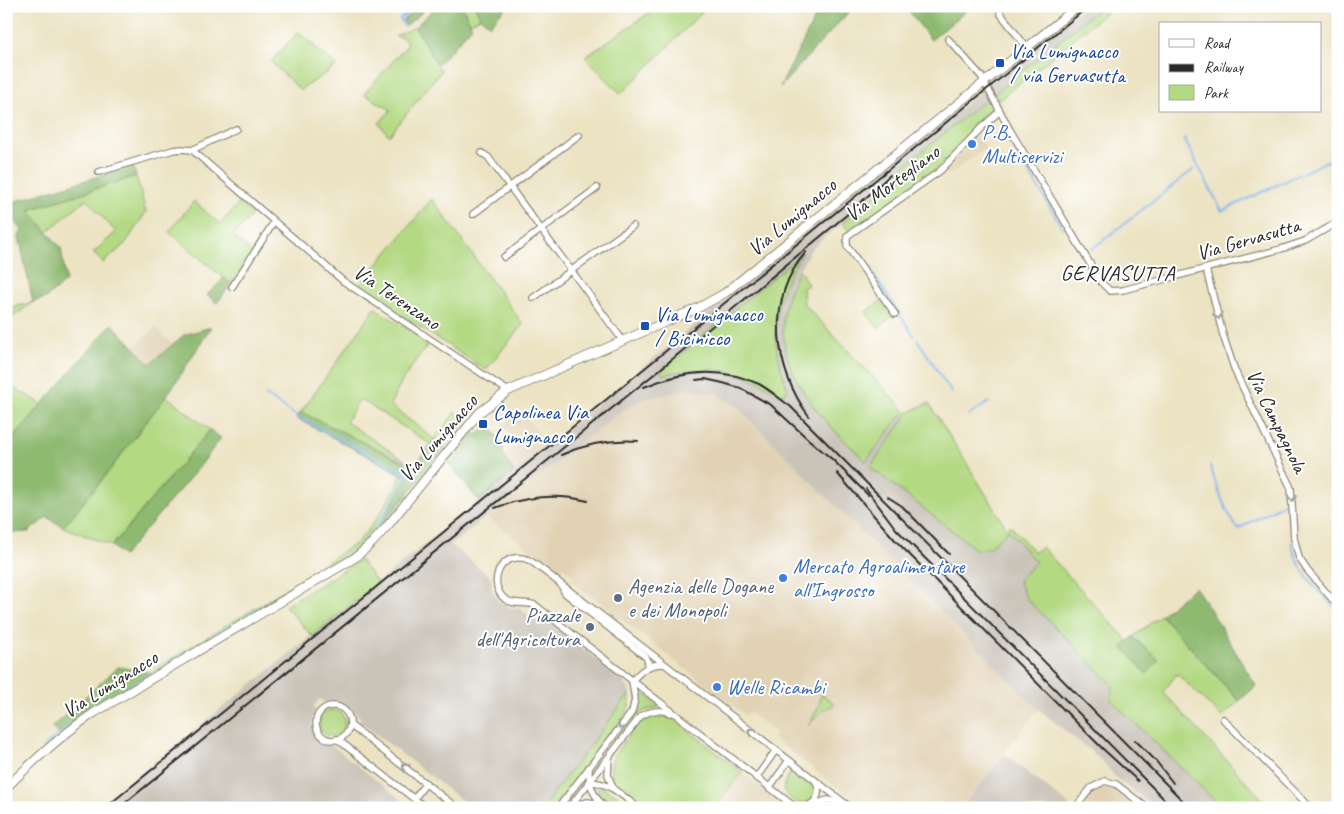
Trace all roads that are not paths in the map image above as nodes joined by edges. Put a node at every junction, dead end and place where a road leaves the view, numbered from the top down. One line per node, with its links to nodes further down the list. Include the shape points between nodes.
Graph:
1 (1078, 6): 4 (main road, Via Lumignacco)
2 (1000, 13): 4 (street)
3 (948, 39): 5 (street)
4 (1027, 48): 5 (main road, Via Lumignacco)
5 (985, 82): 6 (street, Via Gervasutta); 25 (main road, Via Lumignacco, via 726,293)
6 (1000, 111): 20 (street, Via Gervasutta, via 1107,289 1123,290); 24 (street, Via Mortegliano, via 940,171 848,236 847,246)
7 (236, 129): 9 (street)
8 (579, 135): 12 (street)
9 (192, 150): 11 (street, via 173,150); 15 (street, Via Terenzano)
10 (482, 153): 12 (street)
11 (99, 172)
12 (510, 187): 14 (street); 18 (street)
13 (597, 188): 18 (street)
14 (473, 214)
15 (274, 222): 22 (street); 26 (street, Via Terenzano, via 343,281)
16 (1338, 222): 20 (street, Via Gervasutta, via 1298,243)
17 (632, 226): 21 (street)
18 (541, 230): 19 (street); 21 (street)
19 (504, 257)
20 (1206, 269): 28 (street, Via Campagnola, one-way to 28, via 1235,371 1292,488 1294,538 1299,558)
21 (572, 270): 23 (street); 25 (street)
22 (232, 287)
23 (533, 298)
24 (895, 314)
25 (622, 341): 26 (main road, Via Lumignacco)
26 (508, 391): 45 (main road, Via Lumignacco, via 478,413 389,524 356,557 94,713 40,754)
27 (560, 583): 29 (street); 30 (street, via 565,593 646,657); 31 (street, via 535,564 521,558 505,562 496,578 498,590 506,600 535,605)
28 (1338, 606)
29 (663, 664): 30 (street); 36 (street, one-way to 29)
30 (647, 667): 31 (street)
31 (632, 681): 32 (street); 39 (street, one-way to 39, via 635,699 632,712)
32 (680, 718): 37 (street, via 658,710 645,713); 40 (street)
33 (1223, 719): 60 (street)
34 (350, 725): 35 (street, via 346,734); 35 (street, via 348,715 340,708 329,706 320,712 316,722 318,732 327,739); 43 (street, one-way to 34)
35 (337, 739): 48 (street)
36 (776, 750): 38 (street); 40 (street)
37 (610, 755): 42 (street); 46 (street, via 608,775)
38 (789, 760): 41 (street); 47 (street)
39 (589, 768): 42 (street); 44 (street)
40 (756, 778): 47 (street)
41 (816, 781): 49 (street); 51 (street, via 817,798)
42 (589, 782): 44 (street); 46 (street); 50 (street); 55 (street)
43 (426, 783): 48 (street); 53 (street)
44 (576, 786): 54 (street)
45 (6, 788)
46 (613, 788): 56 (street)
47 (769, 788): 51 (street, via 791,804)
48 (414, 799): 52 (street)
49 (846, 803): 51 (street, via 828,800); 57 (street)
50 (604, 806): 55 (street, via 587,802)
51 (803, 807)
52 (426, 808)
53 (457, 808)
54 (558, 808)
55 (569, 808)
56 (638, 808)
57 (851, 808)
58 (1075, 808): 59 (street, via 1091,788 1102,781 1116,784)
59 (1147, 808)
60 (1311, 808)

